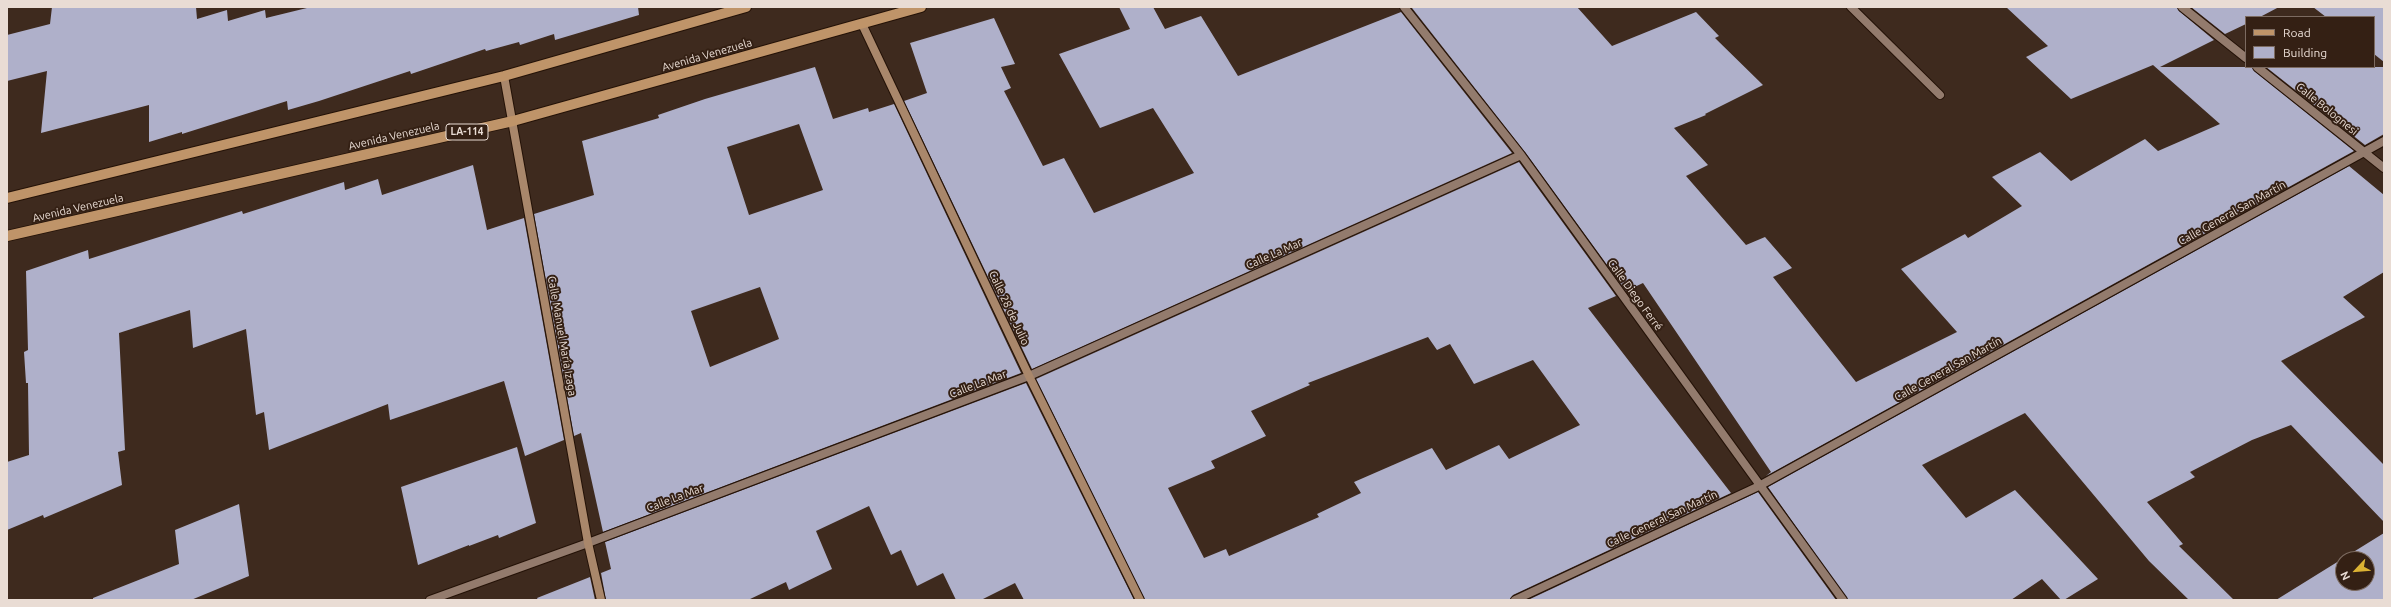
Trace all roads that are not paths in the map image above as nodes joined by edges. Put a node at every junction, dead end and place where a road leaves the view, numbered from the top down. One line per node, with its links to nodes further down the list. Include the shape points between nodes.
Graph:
1 (746, 7): 9 (main road)
2 (921, 7): 6 (main road, Avenida Venezuela / LA-114)
3 (1404, 7): 14 (street, Calle Diego Ferré)
4 (1851, 7): 10 (street)
5 (2182, 7): 7 (street)
6 (862, 24): 11 (main road, Avenida Venezuela / LA-114); 18 (street, Calle 28 de Julio)
7 (2245, 57)
8 (2258, 68): 13 (street, Calle Bolognesi)
9 (504, 76): 11 (street, Calle Manuel María Izaga); 16 (main road)
10 (1940, 95)
11 (513, 121): 17 (main road, Avenida Venezuela / LA-114); 20 (street, Calle Manuel María Izaga)
12 (2384, 141): 13 (street, Calle General San Martín)
13 (2364, 152): 15 (street, Calle Bolognesi); 19 (street, Calle General San Martín)
14 (1520, 156): 18 (street, Calle La Mar); 19 (street, Calle Diego Ferré)
15 (2384, 168)
16 (7, 198)
17 (7, 236)
18 (1029, 376): 20 (street, Calle La Mar); 23 (street, Calle 28 de Julio)
19 (1759, 486): 24 (street, Calle General San Martín); 25 (street, Calle Diego Ferré)
20 (588, 543): 21 (street, Calle La Mar); 22 (street, Calle Manuel María Izaga)
21 (430, 600)
22 (601, 600)
23 (1140, 600)
24 (1516, 600)
25 (1843, 600)

